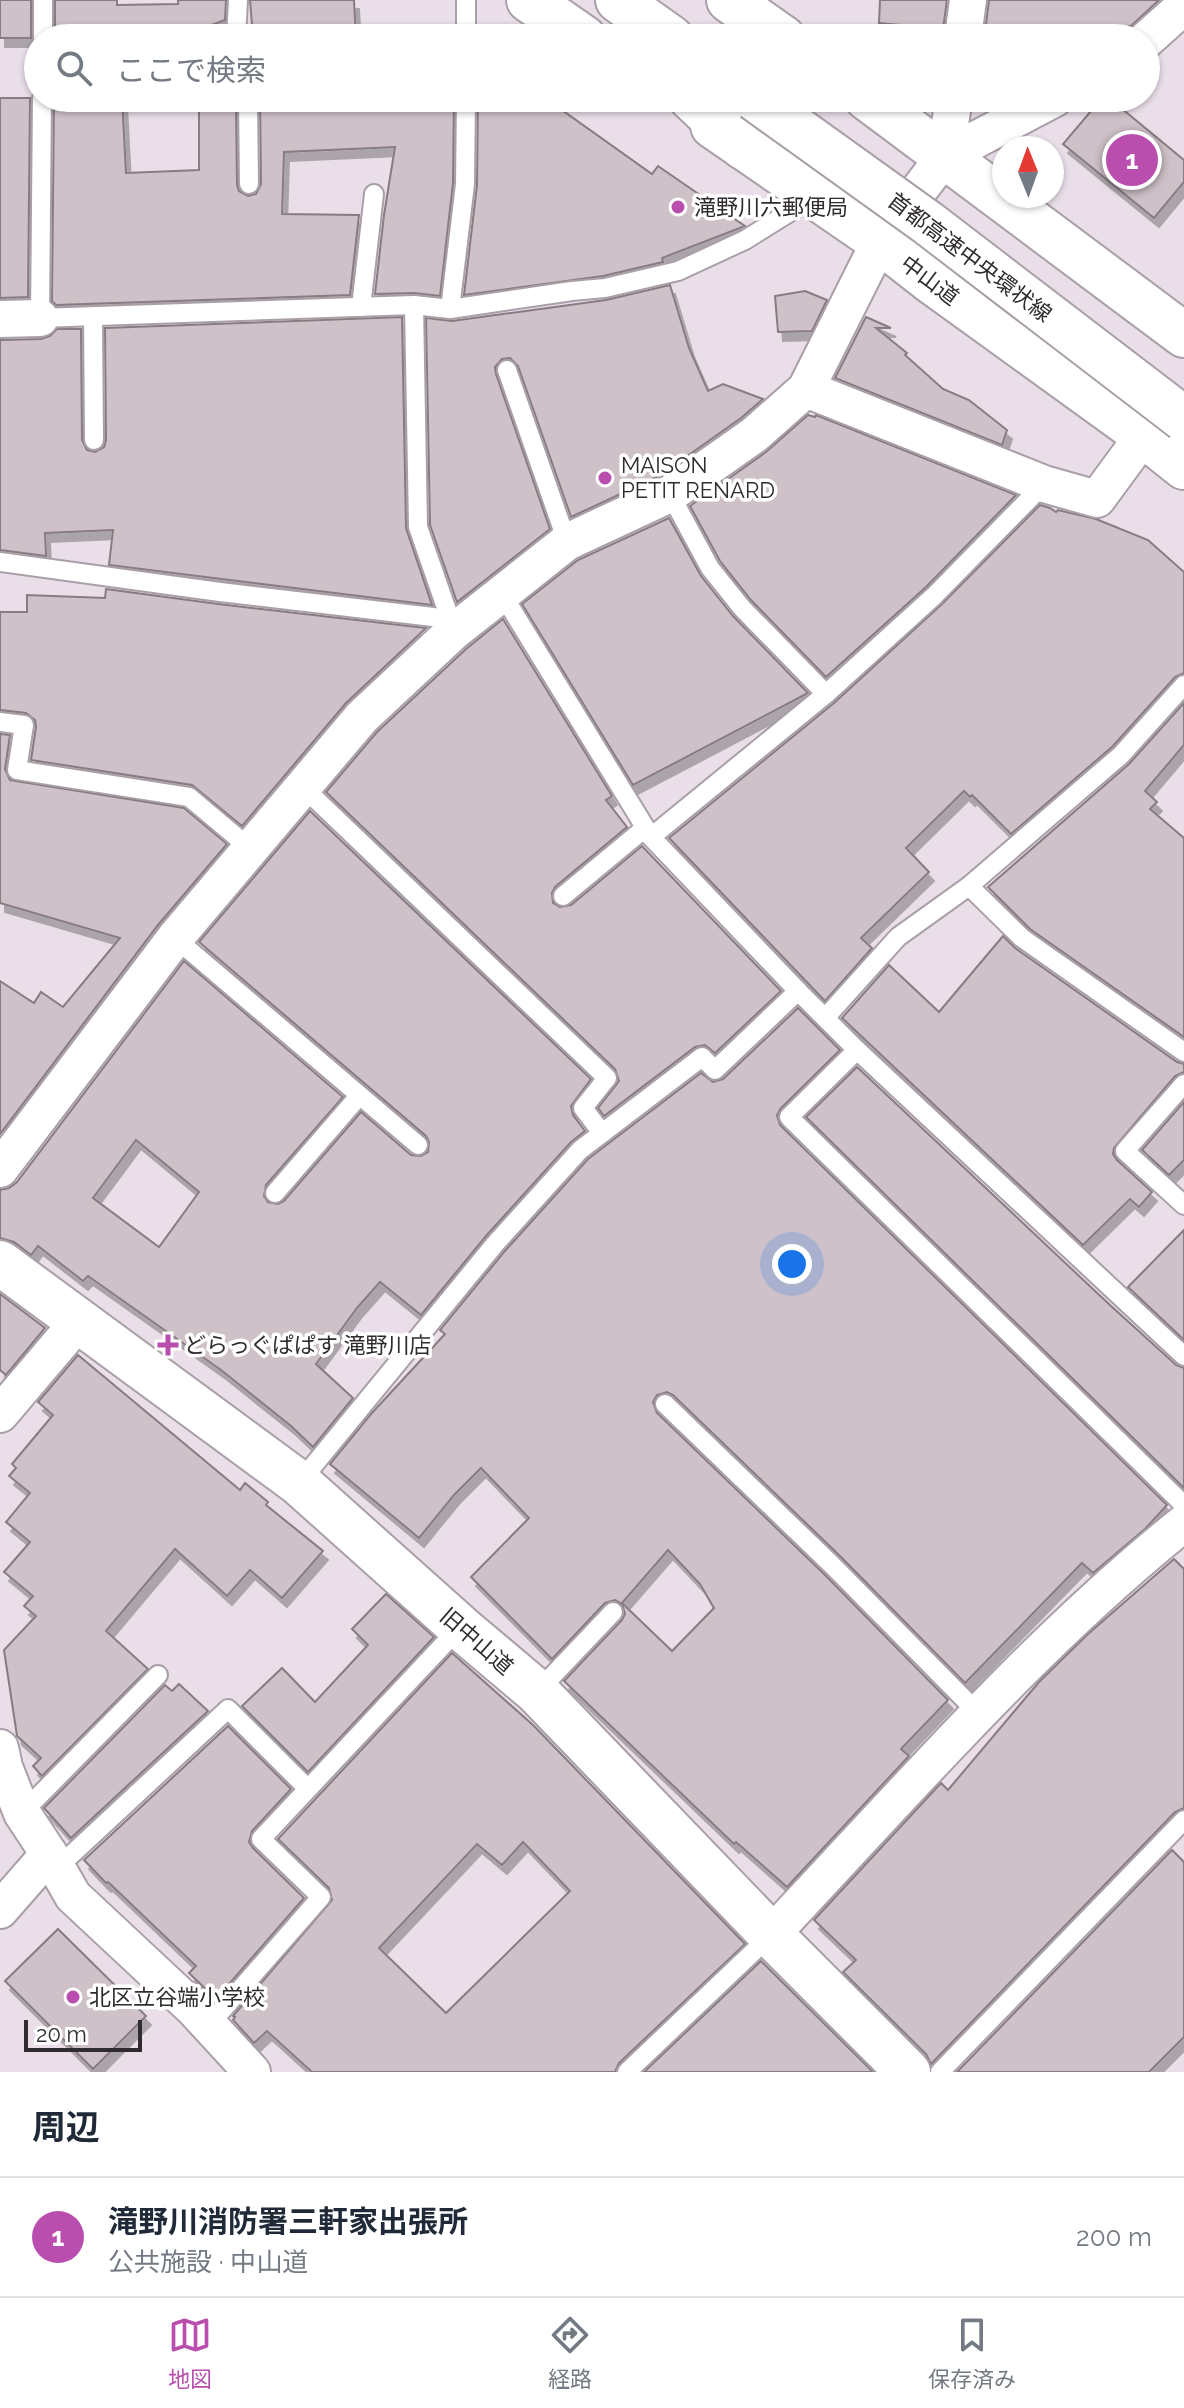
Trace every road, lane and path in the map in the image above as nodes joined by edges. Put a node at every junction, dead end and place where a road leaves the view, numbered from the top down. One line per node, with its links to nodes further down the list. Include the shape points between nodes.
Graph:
1 (43, 0): 11 (lane)
2 (238, 0): 12 (lane)
3 (466, 0): 13 (lane)
4 (529, 0): 14 (main road)
5 (585, 0): 15 (main road)
6 (618, 0): 16 (main road)
7 (657, 0): 17 (main road)
8 (729, 0): 18 (main road)
9 (968, 0): 19 (street)
10 (1184, 6): 20 (street)
11 (43, 24)
12 (237, 24)
13 (466, 24)
14 (564, 24)
15 (612, 24)
16 (651, 24)
17 (688, 24)
18 (763, 24)
19 (965, 24)
20 (1160, 27)
21 (42, 112): 41 (lane)
22 (248, 112): 33 (lane)
23 (466, 112): 39 (lane, via 465,184)
24 (692, 112): 31 (main road, 中山道)
25 (706, 112): 31 (main road)
26 (773, 112): 47 (main road, 首都高速中央環状線, bridge)
27 (802, 112): 46 (main road, 首都高速中央環状線)
28 (886, 112): 32 (main road)
29 (952, 112): 32 (street)
30 (1028, 112): 32 (street)
31 (743, 147): 35 (main road, 中山道)
32 (945, 156): 36 (street); 43 (main road)
33 (249, 184)
34 (374, 194): 38 (lane)
35 (816, 196): 36 (main road, 中山道); 39 (lane, via 745,240 678,271 605,288)
36 (880, 241): 45 (street); 48 (main road, 中山道)
37 (414, 305): 38 (lane); 39 (lane); 56 (lane, via 418,527)
38 (361, 307): 40 (lane)
39 (450, 309)
40 (93, 317): 41 (lane); 49 (lane)
41 (40, 318): 42 (street)
42 (0, 319)
43 (1184, 335)
44 (507, 370): 53 (lane)
45 (806, 389): 51 (street); 52 (street, via 754,435)
46 (1184, 405)
47 (1184, 419)
48 (1144, 435): 50 (main road, 中山道); 51 (street, via 1097,499)
49 (94, 440)
50 (1184, 467)
51 (1044, 484): 58 (lane, via 934,596)
52 (670, 494): 53 (street); 58 (lane, via 710,568)
53 (567, 542): 55 (street)
54 (0, 562): 56 (lane)
55 (501, 592): 56 (street); 61 (lane)
56 (451, 626): 60 (street)
57 (1184, 685): 63 (lane, via 1130,747)
58 (826, 694): 61 (lane)
59 (0, 722): 62 (lane, via 24,725 17,770 189,797)
60 (303, 787): 62 (street); 72 (lane, via 607,1078 583,1108)
61 (648, 833): 64 (lane); 66 (lane)
62 (251, 849): 65 (street)
63 (969, 886): 67 (lane, via 898,937); 69 (lane, via 1022,938)
64 (563, 896)
65 (175, 938): 71 (lane); 74 (street)
66 (798, 991): 67 (lane); 72 (lane, via 715,1070 702,1057)
67 (825, 1018): 68 (lane)
68 (857, 1050): 79 (lane); 83 (lane, via 789,1117)
69 (1184, 1052)
70 (1184, 1084): 76 (lane, via 1125,1151)
71 (359, 1096): 73 (lane); 75 (lane)
72 (602, 1133): 82 (lane, via 580,1150 495,1244)
73 (418, 1145)
74 (0, 1169)
75 (275, 1193)
76 (1184, 1205)
77 (0, 1263): 78 (main road, 旧中山道)
78 (79, 1321): 81 (street); 82 (main road, 旧中山道)
79 (1184, 1356)
80 (665, 1404): 88 (lane)
81 (0, 1414)
82 (299, 1483): 85 (main road, 旧中山道)
83 (1180, 1528): 88 (street, via 1085,1609)
84 (613, 1612): 87 (lane)
85 (460, 1627): 87 (main road, 旧中山道); 90 (lane)
86 (158, 1675): 92 (lane)
87 (537, 1692): 94 (main road, 旧中山道)
88 (979, 1714): 94 (street)
89 (0, 1748): 92 (street)
90 (307, 1788): 92 (lane, via 228,1709); 95 (lane, via 261,1839 321,1897)
91 (1184, 1820): 99 (lane)
92 (33, 1841): 93 (street); 95 (street, via 73,1896)
93 (0, 1910)
94 (771, 1935): 97 (lane); 98 (main road, 旧中山道)
95 (209, 2025): 96 (street)
96 (252, 2072)
97 (627, 2072)
98 (908, 2072)
99 (940, 2072)

